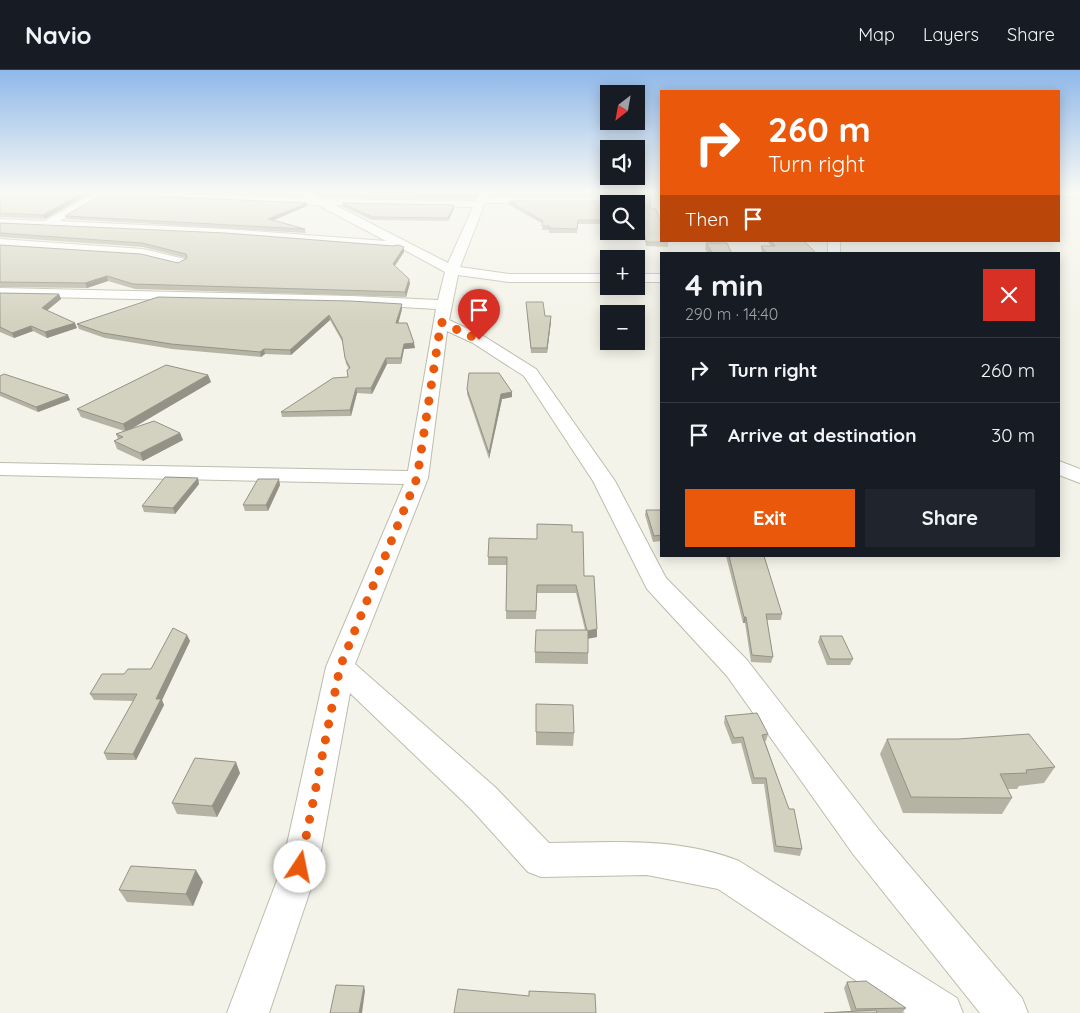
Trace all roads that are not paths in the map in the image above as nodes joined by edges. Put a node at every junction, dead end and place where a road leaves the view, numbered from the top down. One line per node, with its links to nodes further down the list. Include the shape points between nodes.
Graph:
1 (290, 237): 5 (street)
2 (388, 237): 5 (street)
3 (465, 237): 7 (street)
4 (0, 243): 6 (street, via 143,253)
5 (406, 246): 7 (street)
6 (180, 262)
7 (452, 270): 8 (street, via 510,278); 12 (street)
8 (600, 278)
9 (645, 278): 10 (street)
10 (660, 278)
11 (0, 292): 12 (street, via 350,300)
12 (444, 314): 16 (street); 20 (street, via 530,373 604,481 656,582 737,668 866,842)
13 (1060, 467): 15 (street)
14 (0, 469): 16 (street)
15 (1080, 477)
16 (417, 478): 17 (street)
17 (340, 667): 18 (street, via 300,867); 19 (street, via 482,798 541,860 647,858 726,873)
18 (248, 1013)
19 (942, 1013)
20 (1007, 1013)

